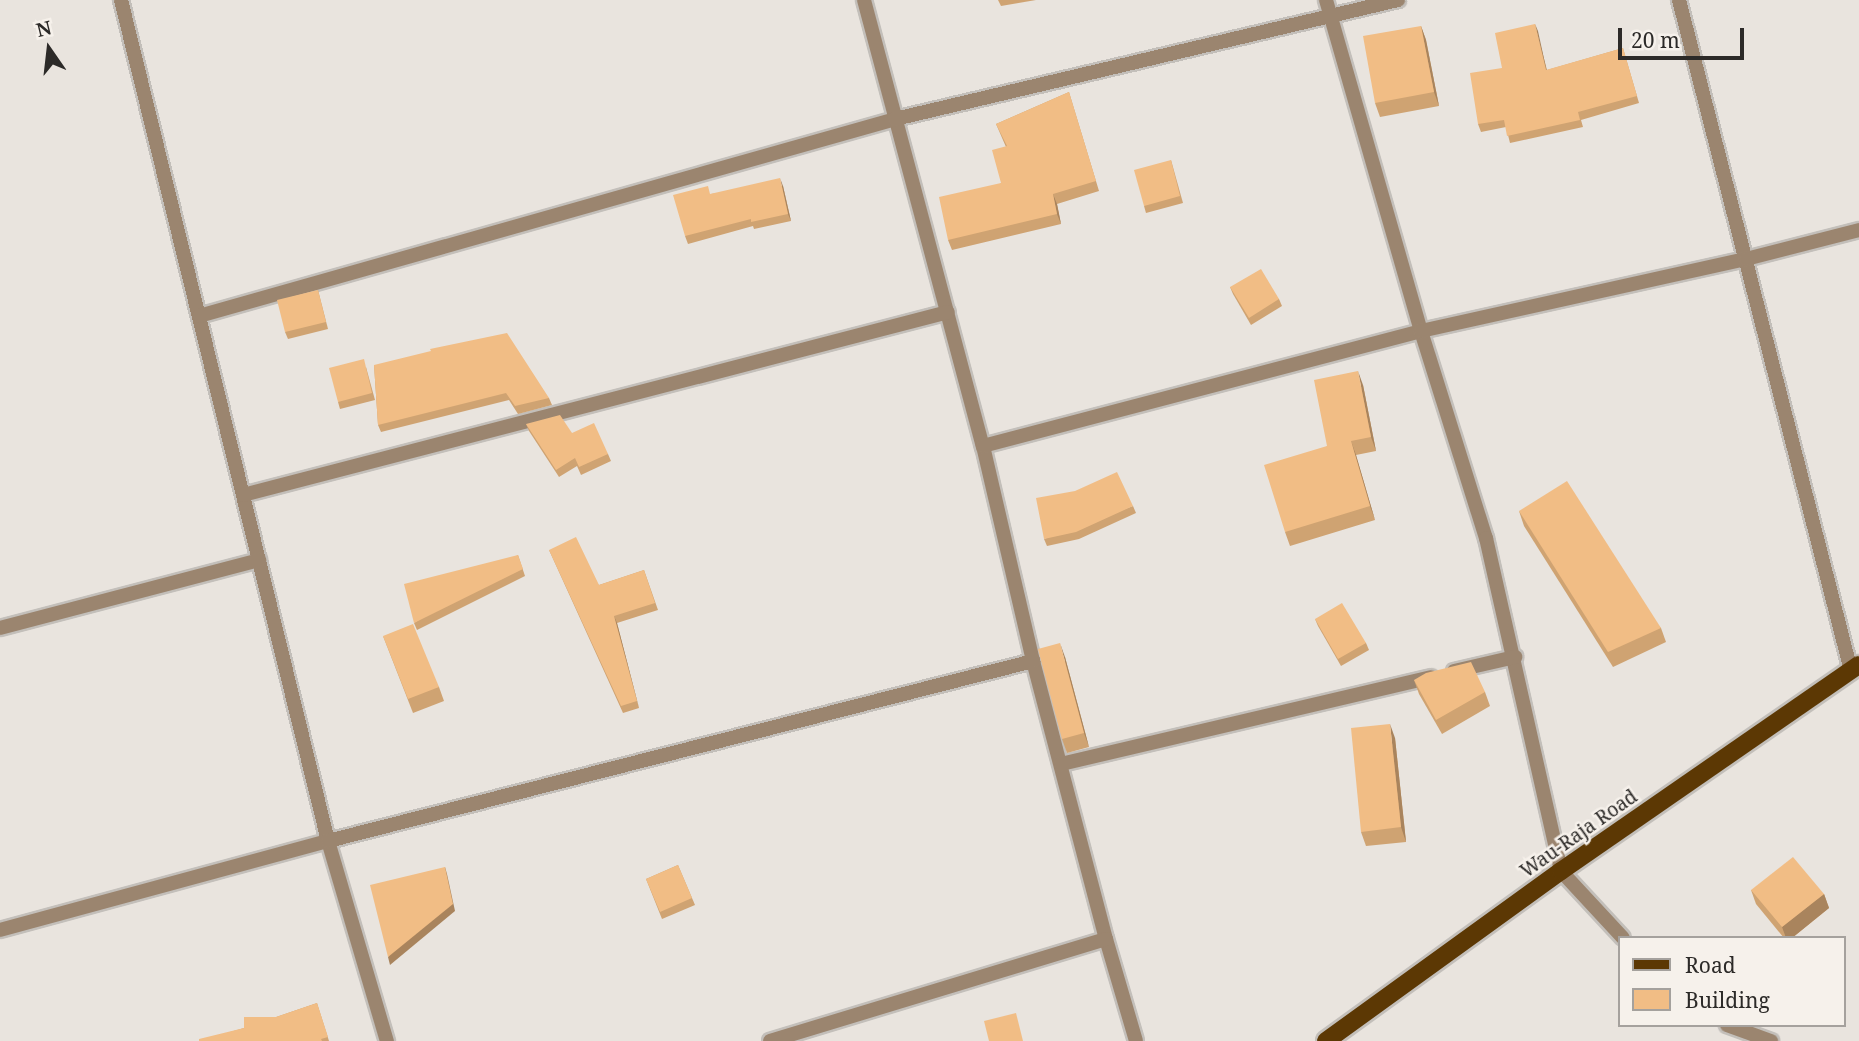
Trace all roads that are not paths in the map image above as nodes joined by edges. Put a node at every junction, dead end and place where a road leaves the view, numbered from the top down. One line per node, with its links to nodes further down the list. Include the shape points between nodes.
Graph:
1 (121, 0): 11 (street)
2 (864, 0): 7 (street)
3 (1326, 0): 6 (street)
4 (1398, 0): 6 (street)
5 (1679, 0): 9 (street)
6 (1330, 16): 7 (street); 12 (street)
7 (895, 119): 10 (street); 11 (street)
8 (1859, 230): 9 (street)
9 (1746, 259): 12 (street); 19 (street)
10 (948, 312): 13 (street); 14 (street)
11 (199, 316): 14 (street)
12 (1421, 331): 13 (street); 17 (street, via 1486,538)
13 (983, 446): 18 (street)
14 (243, 495): 15 (street)
15 (259, 560): 16 (street); 21 (street)
16 (0, 628)
17 (1515, 657): 20 (street); 22 (street)
18 (1033, 662): 20 (street); 21 (street)
19 (1855, 668): 22 (main road, Wau-Raja Road)
20 (1061, 764): 25 (street)
21 (328, 841): 23 (street); 27 (street)
22 (1561, 871): 24 (street); 30 (main road, Wau-Raja Road)
23 (0, 930)
24 (1621, 936)
25 (1106, 939): 28 (street); 29 (street)
26 (1732, 1027): 31 (street)
27 (387, 1041)
28 (770, 1041)
29 (1136, 1041)
30 (1326, 1041)
31 (1771, 1041)

